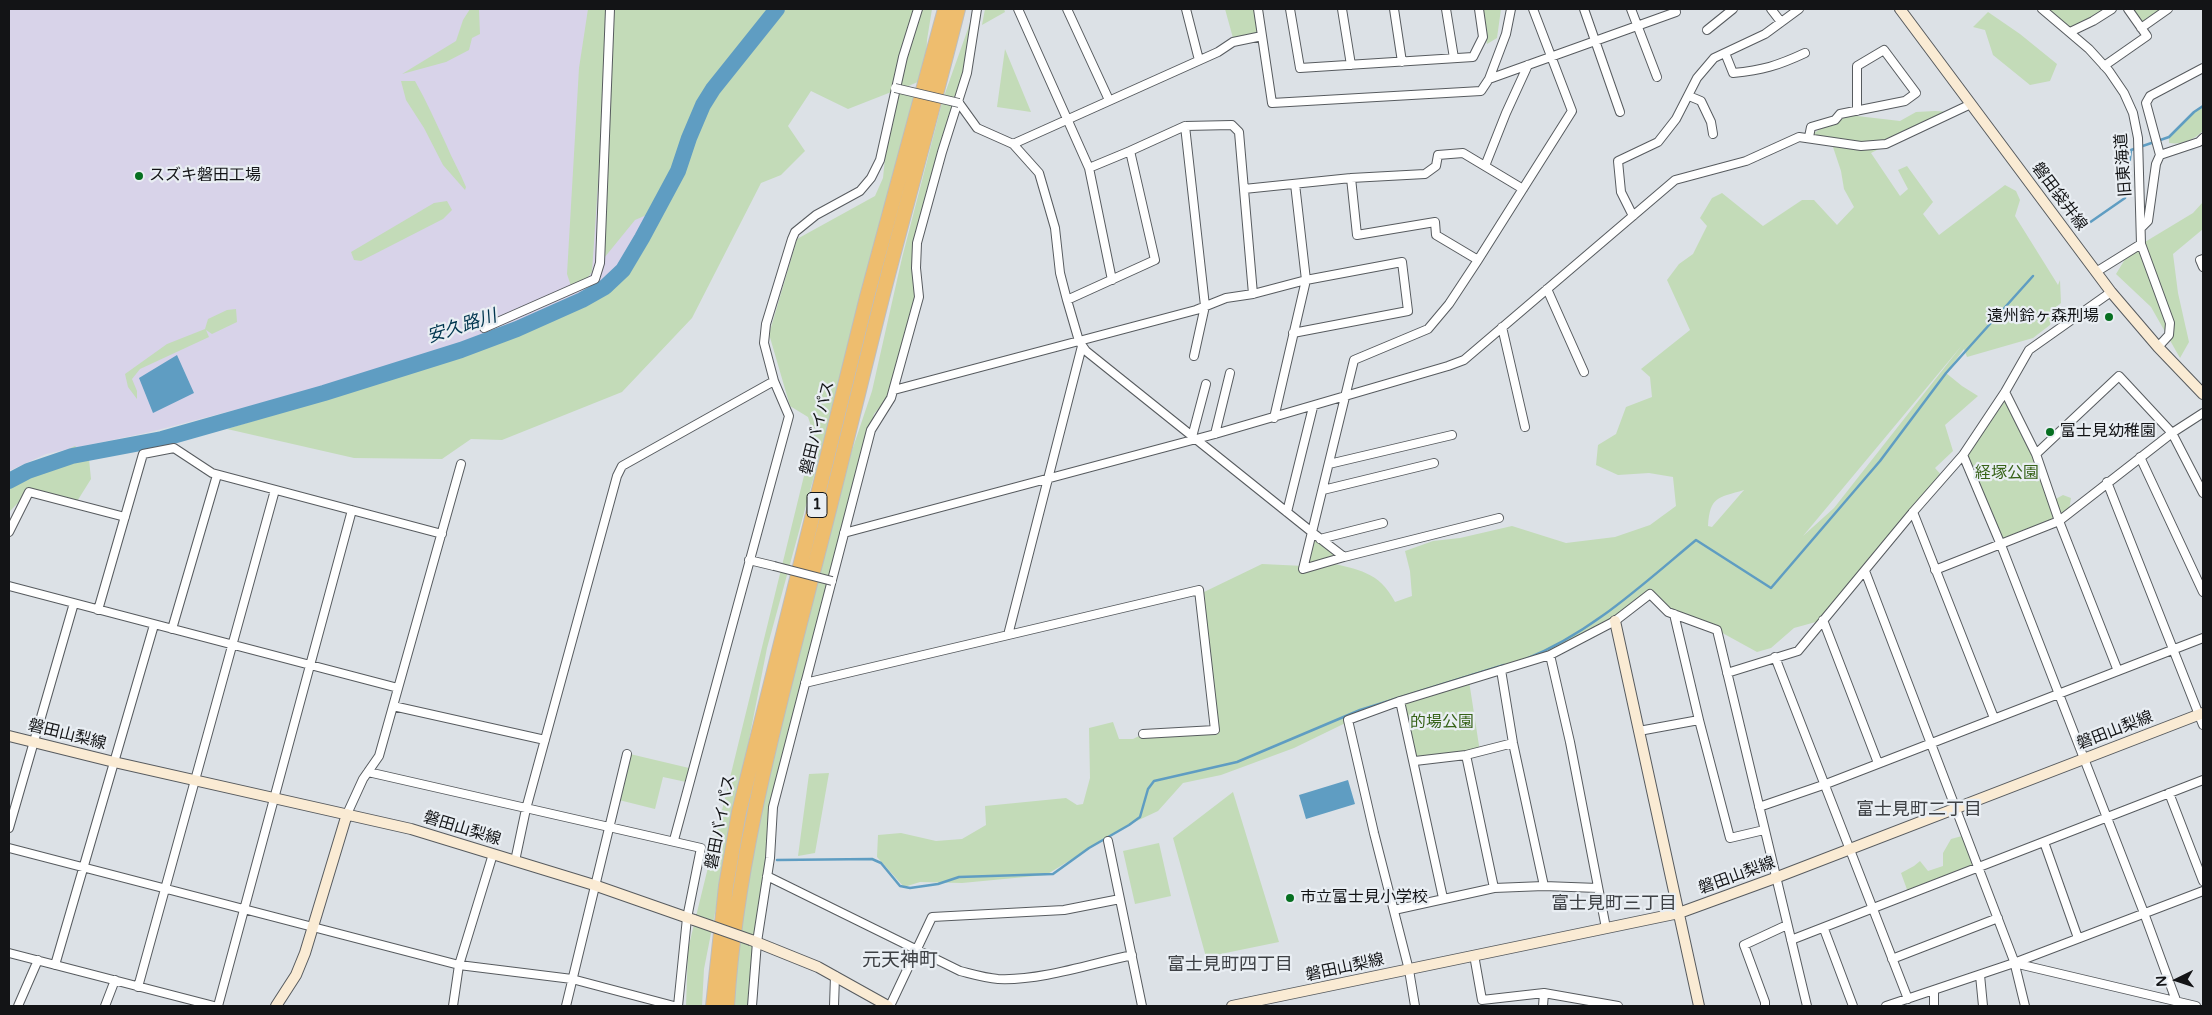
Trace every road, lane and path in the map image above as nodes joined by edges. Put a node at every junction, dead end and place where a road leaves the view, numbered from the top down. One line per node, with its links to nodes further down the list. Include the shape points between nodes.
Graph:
1 (610, 9): 85 (street, via 600,263 595,279)
2 (918, 9): 49 (street)
3 (941, 9): 36 (highway, 1)
4 (945, 9): 36 (highway, 磐田バイパス / 1)
5 (960, 9): 36 (highway, 磐田バイパス / 1)
6 (977, 9): 52 (street)
7 (1018, 9): 56 (street)
8 (1067, 9): 51 (street)
9 (1186, 9): 41 (street)
10 (1258, 9): 34 (street)
11 (1290, 9): 43 (street, via 1300,68)
12 (1342, 9): 43 (street)
13 (1394, 9): 42 (street)
14 (1446, 9): 40 (street)
15 (1479, 9): 40 (street, via 1483,37 1480,44 1473,57)
16 (1511, 9): 48 (street, via 1506,34)
17 (1533, 9): 39 (street)
18 (1584, 9): 35 (street)
19 (1631, 9): 30 (street)
20 (1675, 9): 30 (street, via 1676,12)
21 (1733, 9): 32 (street)
22 (1771, 9): 29 (street)
23 (1799, 9): 29 (street)
24 (2042, 9): 33 (street, 旧東海道)
25 (2112, 9): 33 (street)
26 (2128, 9): 31 (street)
27 (2168, 9): 31 (street)
28 (1902, 10): 53 (main road, 磐田袋井線)
29 (1781, 22): 37 (street, via 1752,42)
30 (1637, 26): 35 (street); 47 (street)
31 (2141, 28): 45 (street, via 2147,36)
32 (1707, 30)
33 (2070, 32): 45 (street, 旧東海道)
34 (1262, 36): 41 (street, via 1232,42); 48 (street, via 1272,103 1481,91)
35 (1596, 40): 39 (street); 55 (street)
36 (941, 51): 258 (highway, 磐田バイパス / 1, via 867,297 739,812 726,886); 259 (highway, 磐田バイパス / 1, via 755,813 741,888)
37 (1725, 53): 38 (street, via 1733,72 1762,70); 50 (street, via 1714,58 1697,78)
38 (1805, 53)
39 (1550, 57): 44 (street); 69 (street, via 1572,112)
40 (1454, 58): 42 (street)
41 (1199, 60): 51 (street)
42 (1402, 62): 43 (street)
43 (1351, 65)
44 (1528, 65): 48 (street); 64 (street)
45 (2104, 66): 71 (street, 旧東海道, via 2124,93 2133,113 2138,138)
46 (2203, 68): 63 (street, via 2150,96 2146,103)
47 (1657, 77)
48 (1489, 79)
49 (895, 88): 52 (street, bridge); 92 (street, via 880,160 871,178 860,191 816,215 792,239 766,324 764,343)
50 (1689, 96): 58 (street, via 1701,101); 70 (street, via 1658,142 1618,161 1621,192)
51 (1108, 100): 56 (street)
52 (959, 103): 61 (street, via 977,128); 95 (street, via 942,152 918,243 919,297)
53 (1971, 104): 59 (street, via 1886,144 1861,146); 76 (main road, 磐田袋井線)
54 (1857, 111): 54 (street, via 1857,66 1884,50 1916,93 1905,101); 59 (street, via 1840,114 1836,120 1811,127)
55 (1620, 112)
56 (1067, 119): 61 (street); 65 (street)
57 (1185, 126): 62 (street); 68 (street, via 1232,125 1239,132); 83 (street)
58 (1713, 134)
59 (1809, 137): 70 (street, via 1792,139 1746,161 1675,180)
60 (2203, 138): 63 (street)
61 (1013, 144): 82 (street, via 1039,173 1055,228)
62 (1130, 151): 65 (street); 77 (street, via 1155,260)
63 (2160, 155): 71 (street, via 2148,221)
64 (1485, 166): 66 (street, via 1463,153 1451,153 1438,155 1436,166 1425,174); 69 (street)
65 (1090, 168): 77 (street)
66 (1351, 178): 67 (street); 74 (street, via 1357,235 1435,222 1436,234)
67 (1294, 184): 68 (street); 78 (street)
68 (1244, 189): 81 (street)
69 (1523, 189): 74 (street)
70 (1633, 216): 79 (street)
71 (2141, 228): 72 (street, 旧東海道)
72 (2141, 244): 76 (street); 88 (street, 旧東海道, via 2170,324 2168,335)
73 (2203, 258): 75 (street, via 2200,260)
74 (1478, 260): 98 (street, via 1428,329 1354,360)
75 (2203, 267)
76 (2096, 272): 80 (main road, 磐田袋井線)
77 (1112, 280): 82 (street)
78 (1306, 280): 81 (street); 86 (street); 86 (street, via 1402,262 1408,311)
79 (1547, 289): 84 (street); 91 (street)
80 (2111, 292): 88 (main road, 磐田袋井線); 96 (street, via 2029,350)
81 (1253, 294): 83 (street, via 1226,298)
82 (1067, 300): 87 (street)
83 (1205, 306): 87 (street); 89 (street)
84 (1502, 327): 98 (street, via 1464,360); 102 (street)
85 (484, 328)
86 (1293, 333): 101 (street)
87 (1081, 344): 95 (street); 106 (street); 114 (street)
88 (2158, 347): 93 (main road, 磐田袋井線)
89 (1194, 356)
90 (1230, 372): 104 (street)
91 (1584, 372)
92 (774, 380): 133 (street, via 789,416); 168 (street, via 622,466)
93 (2200, 383): 97 (main road, 磐田袋井線)
94 (1206, 384): 106 (street)
95 (894, 390): 127 (street, via 871,430)
96 (2005, 392): 107 (street); 108 (street)
97 (2203, 394)
98 (1345, 398): 99 (street); 111 (street)
99 (1312, 407): 101 (street); 120 (street)
100 (2203, 413): 103 (street)
101 (1274, 418): 104 (street)
102 (1524, 426)
103 (2172, 433): 107 (street, via 2119,376); 109 (street); 118 (street)
104 (1215, 434): 106 (street)
105 (1452, 435): 111 (street)
106 (1194, 438): 114 (street); 120 (street)
107 (2036, 454): 124 (street)
108 (1963, 455): 121 (street); 131 (street)
109 (2140, 457): 115 (street); 138 (street)
110 (461, 464): 129 (street)
111 (1329, 464): 117 (street)
112 (1434, 464): 117 (street)
113 (217, 475): 116 (street); 122 (street, via 174,448 143,454); 145 (street)
114 (1048, 479): 127 (street); 146 (street)
115 (2107, 482): 124 (street); 149 (street)
116 (275, 490): 119 (street); 148 (street)
117 (1323, 490): 128 (street)
118 (2203, 493)
119 (352, 510): 129 (street); 152 (street)
120 (1287, 512): 128 (street)
121 (1913, 512): 134 (street); 135 (street)
122 (125, 517): 126 (street, via 29,492); 140 (street)
123 (1499, 518): 132 (street)
124 (2059, 521): 131 (street); 154 (street)
125 (1382, 523): 130 (street)
126 (9, 532)
127 (844, 533): 136 (street)
128 (1313, 533): 130 (street); 132 (street, via 1303,569)
129 (442, 534): 157 (street)
130 (1320, 538): 132 (street)
131 (2001, 545): 134 (street); 158 (street)
132 (1344, 557)
133 (749, 560): 136 (street, bridge); 192 (street)
134 (1935, 570): 162 (street)
135 (1865, 571): 142 (street); 171 (street)
136 (832, 581): 156 (street)
137 (9, 586): 139 (street)
138 (2203, 592)
139 (74, 603): 140 (street); 169 (street)
140 (98, 610): 144 (street)
141 (1674, 614): 143 (street, via 1650,594); 155 (street, via 1717,630); 163 (street)
142 (1823, 620): 151 (street, via 1798,651); 177 (street)
143 (1616, 621): 150 (street); 165 (main road)
144 (154, 625): 145 (street); 176 (street)
145 (172, 629): 148 (street)
146 (1008, 635): 156 (street); 166 (street, via 1199,590 1214,730)
147 (2203, 638): 149 (street)
148 (232, 645): 152 (street); 179 (street)
149 (2174, 650): 154 (street); 161 (street)
150 (1550, 655): 153 (street); 207 (street)
151 (1775, 657): 155 (street); 181 (street)
152 (310, 665): 157 (street); 183 (street)
153 (1501, 670): 159 (street); 170 (street)
154 (2118, 671): 158 (street)
155 (1727, 673): 184 (street)
156 (805, 683): 201 (street, via 773,807)
157 (398, 688): 160 (street)
158 (2059, 693): 162 (street); 174 (street)
159 (1400, 701): 175 (street); 214 (street, via 1348,720)
160 (393, 706): 168 (street); 178 (street, via 379,756)
161 (2201, 713): 164 (street); 174 (main road, 磐田山梨線)
162 (1994, 718): 171 (street)
163 (1699, 720): 165 (street); 191 (street, via 1730,838)
164 (2203, 725)
165 (1640, 731): 215 (main road)
166 (1143, 734)
167 (9, 736): 169 (main road, 磐田山梨線)
168 (545, 740): 185 (street)
169 (34, 743): 176 (main road, 磐田山梨線); 190 (street)
170 (1513, 743): 173 (street); 205 (street)
171 (1931, 744): 177 (street); 186 (street)
172 (627, 754): 189 (street)
173 (1466, 755): 175 (street); 206 (street)
174 (2084, 759): 186 (main road, 磐田山梨線); 188 (street)
175 (1415, 761): 210 (street)
176 (114, 762): 179 (main road, 磐田山梨線); 200 (street)
177 (1878, 763): 181 (street)
178 (368, 772): 185 (street); 187 (street)
179 (194, 779): 183 (main road, 磐田山梨線); 208 (street)
180 (2203, 780): 182 (street)
181 (1826, 784): 184 (street); 196 (street)
182 (2169, 793): 188 (street); 203 (street)
183 (276, 798): 187 (main road, 磐田山梨線); 213 (street)
184 (1759, 807): 191 (street)
185 (526, 809): 189 (street); 198 (street)
186 (1956, 809): 196 (main road, 磐田山梨線); 199 (street)
187 (347, 814): 197 (main road, 磐田山梨線); 222 (main road)
188 (2106, 818): 194 (street); 216 (street)
189 (609, 827): 192 (street); 204 (street)
190 (9, 828)
191 (1764, 830): 202 (street)
192 (674, 840): 218 (street, via 701,848)
193 (1108, 841): 211 (street)
194 (2044, 842): 199 (street); 223 (street)
195 (9, 848): 200 (street)
196 (1851, 849): 202 (main road, 磐田山梨線); 212 (street)
197 (493, 854): 198 (main road, 磐田山梨線); 234 (street)
198 (515, 860): 204 (main road, 磐田山梨線)
199 (1978, 866): 212 (street); 217 (street)
200 (84, 868): 208 (street); 233 (street)
201 (767, 876): 225 (street); 226 (street)
202 (1775, 878): 215 (main road, 磐田山梨線); 219 (street)
203 (2203, 881)
204 (594, 885): 218 (main road, 磐田山梨線); 238 (street)
205 (1544, 886): 206 (street); 207 (street)
206 (1494, 888): 210 (street)
207 (1598, 888): 220 (street)
208 (166, 889): 213 (street); 240 (street)
209 (2203, 891): 216 (street)
210 (1443, 898): 214 (street)
211 (1120, 900): 226 (street, via 1064,910 932,918); 228 (street)
212 (1873, 909): 221 (street); 230 (street)
213 (244, 910): 222 (street); 252 (street)
214 (1394, 910): 235 (street)
215 (1679, 912): 220 (main road, 磐田山梨線); 268 (main road)
216 (2144, 913): 223 (street); 247 (street)
217 (1998, 918): 230 (street); 232 (street)
218 (691, 919): 225 (main road, 磐田山梨線, bridge); 257 (street)
219 (1787, 925): 224 (street); 269 (street, via 1744,945)
220 (1606, 928): 229 (main road, 磐田山梨線)
221 (1824, 928): 224 (street); 271 (street)
222 (313, 929): 234 (street); 253 (main road, via 296,975)
223 (2078, 938): 232 (street)
224 (1791, 940): 270 (street)
225 (754, 941): 237 (main road, 磐田山梨線); 260 (street)
226 (916, 950): 228 (street, via 960,971 998,979 1040,975); 262 (street)
227 (9, 953): 231 (street)
228 (1132, 956): 263 (street)
229 (1474, 956): 235 (main road, 磐田山梨線); 246 (street)
230 (1892, 959): 244 (street)
231 (38, 960): 233 (street); 249 (street)
232 (2014, 963): 236 (street); 243 (street); 275 (street)
233 (55, 965): 239 (street)
234 (459, 965): 238 (street); 254 (street)
235 (1409, 970): 245 (main road, 磐田山梨線); 265 (street)
236 (1980, 975): 241 (street); 274 (street)
237 (835, 976): 261 (street); 262 (main road, 磐田山梨線)
238 (572, 979): 255 (street); 256 (street)
239 (115, 980): 240 (street); 250 (street)
240 (138, 987): 251 (street)
241 (1934, 991): 244 (street); 273 (street)
242 (1544, 992): 246 (street); 248 (street); 266 (street)
243 (2155, 997): 247 (street); 276 (street)
244 (1906, 1001): 272 (street)
245 (1272, 1002): 264 (main road, 磐田山梨線)
246 (1483, 1003)
247 (2177, 1003): 277 (street)
248 (1606, 1005): 267 (street)
249 (18, 1006)
250 (105, 1006)
251 (214, 1006)
252 (218, 1006)
253 (276, 1006)
254 (453, 1006)
255 (566, 1006)
256 (674, 1006)
257 (678, 1006)
258 (713, 1006)
259 (727, 1006)
260 (752, 1006)
261 (834, 1006)
262 (889, 1006)
263 (1142, 1006)
264 (1232, 1006)
265 (1415, 1006)
266 (1543, 1006)
267 (1618, 1006)
268 (1697, 1006)
269 (1765, 1006)
270 (1807, 1006)
271 (1853, 1006)
272 (1886, 1006)
273 (1934, 1006)
274 (1983, 1006)
275 (2024, 1006)
276 (2153, 1006)
277 (2196, 1006)

